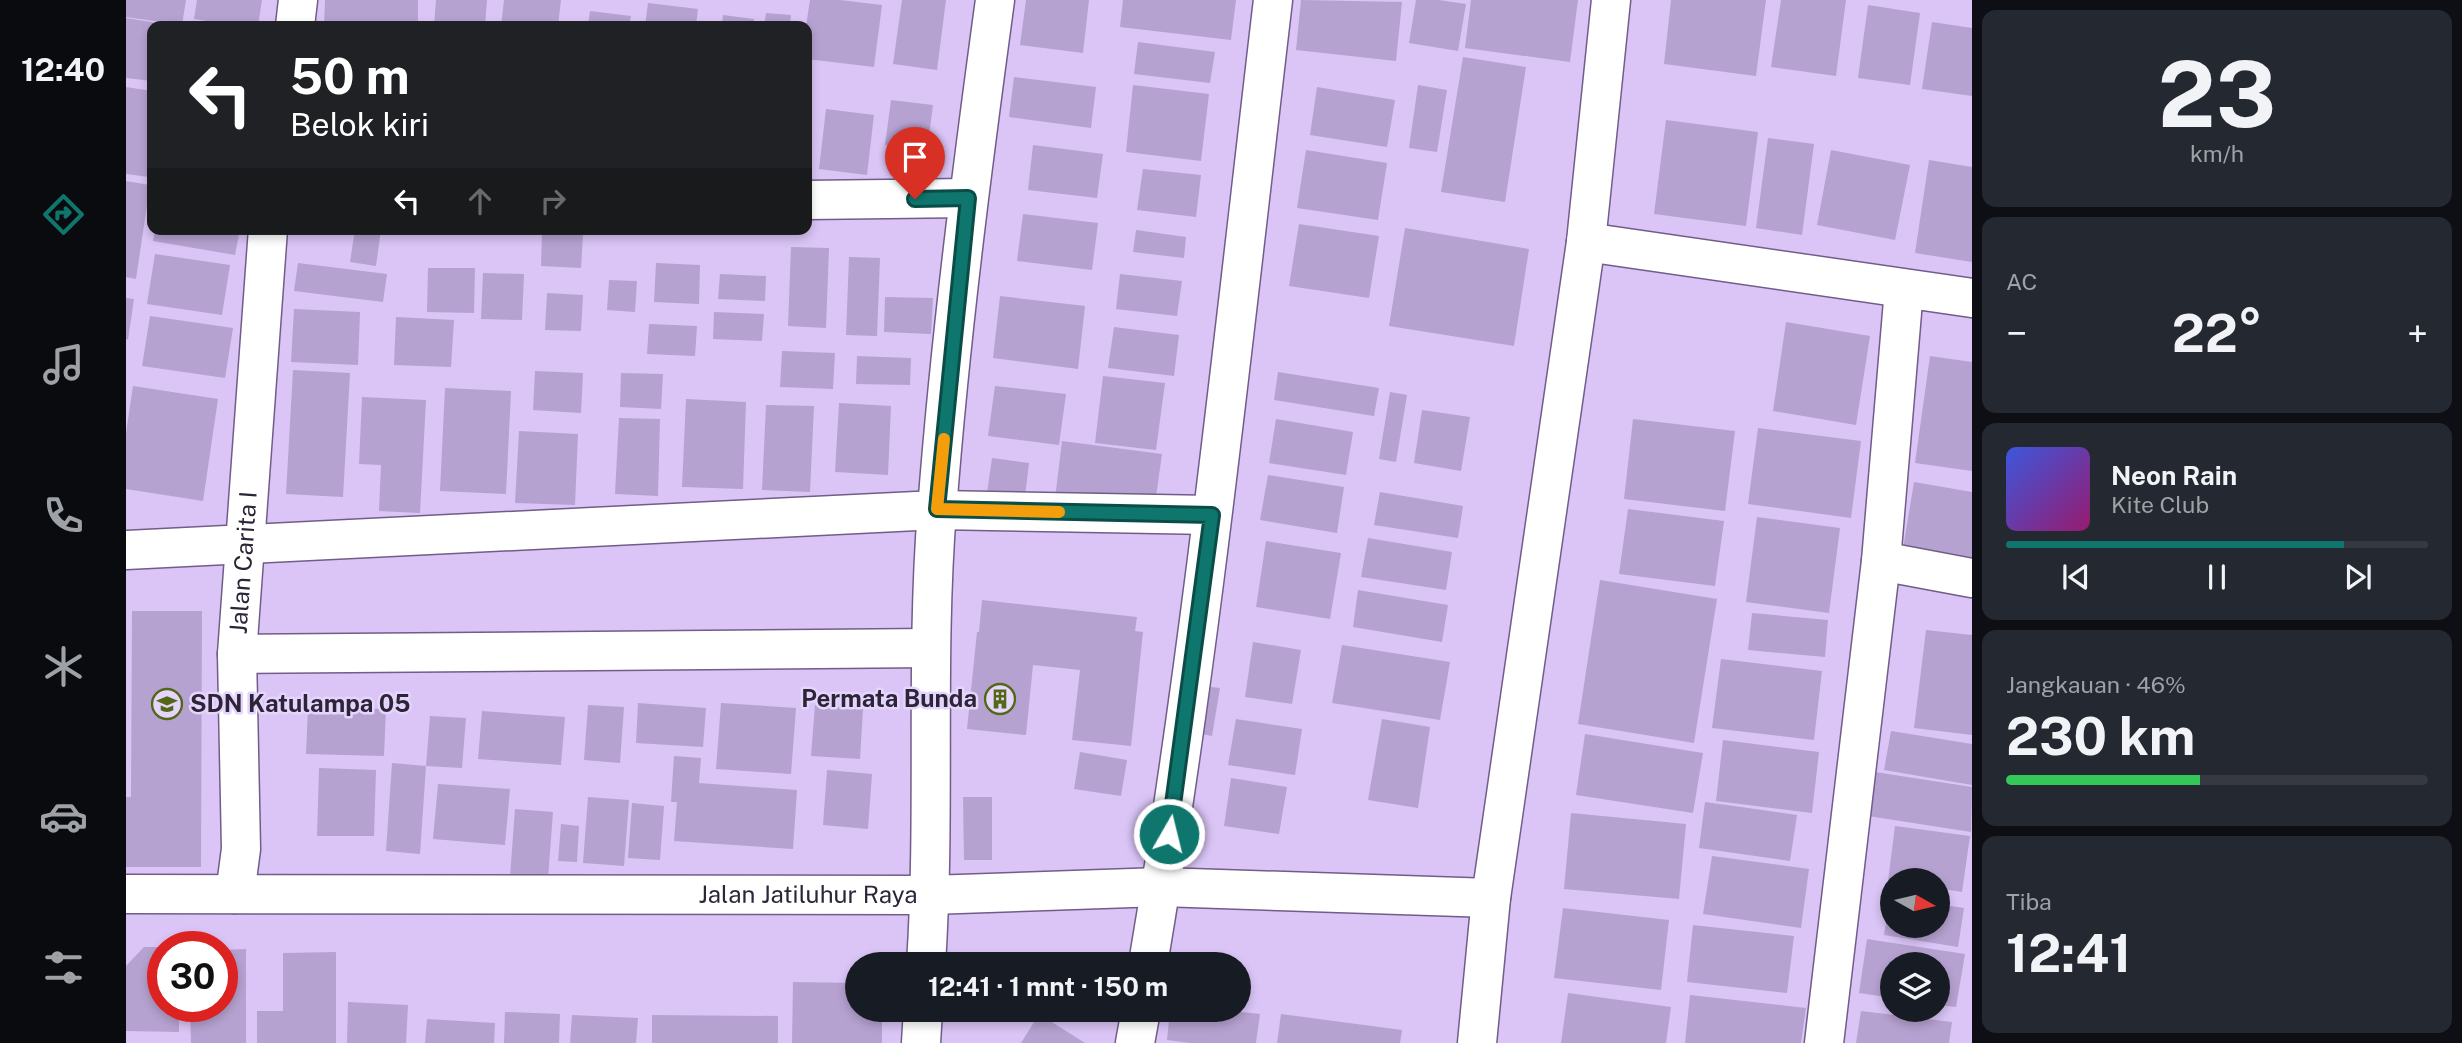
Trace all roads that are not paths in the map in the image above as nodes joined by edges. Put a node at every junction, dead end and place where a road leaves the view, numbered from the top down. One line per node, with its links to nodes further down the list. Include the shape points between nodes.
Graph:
1 (298, 0): 5 (street)
2 (995, 0): 6 (street)
3 (1273, 0): 13 (street)
4 (1611, 0): 9 (street)
5 (296, 21)
6 (968, 198): 7 (street); 12 (street)
7 (812, 200)
8 (268, 235): 14 (street, Jalan Carita I)
9 (1586, 242): 10 (street); 24 (street)
10 (1904, 289): 11 (street); 16 (street)
11 (1972, 298)
12 (937, 509): 13 (street); 14 (street); 18 (street)
13 (1212, 515): 20 (street)
14 (244, 545): 15 (street); 19 (street, Jalan Carita I)
15 (126, 550)
16 (1881, 561): 17 (street); 32 (street)
17 (1972, 578)
18 (930, 648): 19 (street); 23 (street)
19 (237, 654): 22 (street, Jalan Carita I, via 241,849)
20 (1161, 887): 23 (street, Jalan Jatiluhur Raya); 24 (street, Jalan Jatiluhur Raya); 26 (street)
21 (126, 894): 22 (street, Jalan Jatiluhur Raya)
22 (235, 894): 23 (street, Jalan Jatiluhur Raya)
23 (930, 895): 25 (street)
24 (1491, 898): 31 (street)
25 (927, 952)
26 (1151, 952)
27 (922, 1022): 29 (street)
28 (1139, 1022): 30 (street)
29 (921, 1043)
30 (1135, 1043)
31 (1477, 1043)
32 (1824, 1043)

